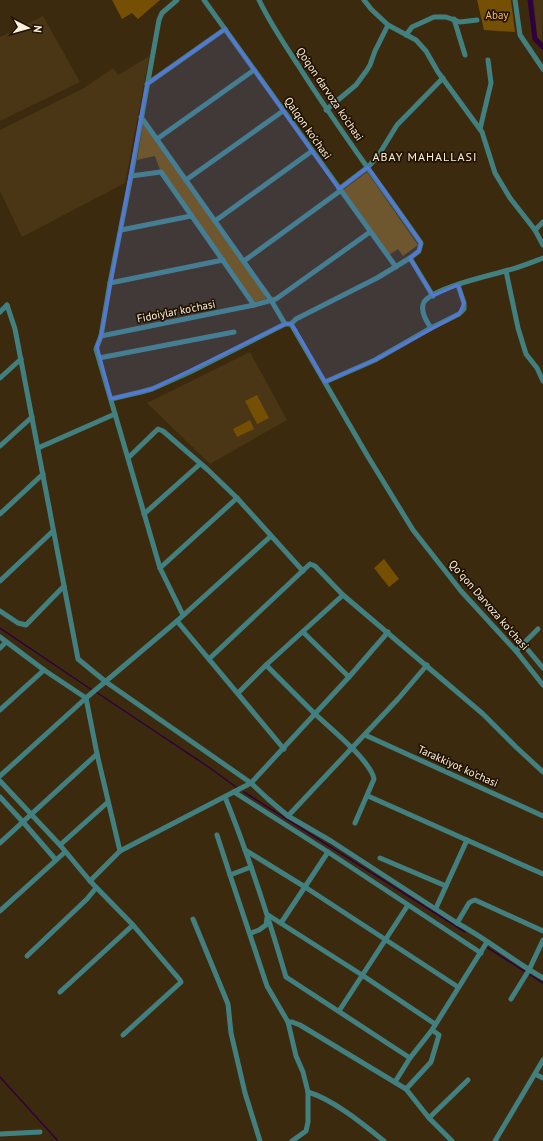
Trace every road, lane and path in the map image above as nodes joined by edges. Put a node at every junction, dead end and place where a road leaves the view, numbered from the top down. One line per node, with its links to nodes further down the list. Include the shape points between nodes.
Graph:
1 (177, 0): 16 (street, via 160,16)
2 (204, 0): 9 (street, Qalqon ko'chasi)
3 (259, 0): 17 (street, Qo'qon darvoza ko'chasi)
4 (364, 0): 8 (street)
5 (514, 0): 13 (street, via 520,35)
6 (454, 19): 7 (street, via 460,22); 10 (street, via 442,16 430,18 412,27); 11 (street)
7 (477, 20)
8 (388, 25): 10 (street); 17 (street, via 367,70 356,85)
9 (225, 29): 14 (street, Qalqon ko'chasi); 16 (street)
10 (406, 35): 15 (street, via 416,40 426,51)
11 (466, 55)
12 (488, 60): 20 (street, via 491,83)
13 (543, 69)
14 (254, 70): 18 (street, Qalqon ko'chasi); 21 (street)
15 (443, 78): 20 (street); 23 (street, via 397,125)
16 (147, 84): 19 (street)
17 (326, 110): 23 (street, Qo'qon darvoza ko'chasi)
18 (283, 111): 22 (street, Qalqon ko'chasi); 25 (street)
19 (141, 117): 21 (street); 24 (street)
20 (480, 129): 31 (street, via 495,173 510,198)
21 (157, 139): 25 (street)
22 (312, 151): 26 (street, Qalqon ko'chasi); 28 (street)
23 (368, 167): 26 (street); 34 (street, Qo'qon darvoza ko'chasi, via 421,243 419,251)
24 (131, 176): 27 (street, via 161,172); 30 (street)
25 (186, 180): 28 (street)
26 (340, 190): 32 (street, Qalqon ko'chasi); 37 (street)
27 (192, 216): 30 (street); 36 (street)
28 (215, 221): 37 (street)
29 (543, 222): 31 (street)
30 (121, 230): 40 (street)
31 (535, 230): 33 (street)
32 (370, 232): 38 (street, Qalqon ko'chasi); 43 (street, Fidoiylar ko'chasi, via 276,299)
33 (543, 245)
34 (410, 258): 38 (street); 42 (street)
35 (543, 258): 39 (street)
36 (223, 260): 40 (street); 45 (street)
37 (244, 262): 43 (street)
38 (396, 267): 48 (street)
39 (506, 271): 41 (street); 55 (street, via 526,354)
40 (110, 283): 51 (street)
41 (458, 285): 42 (street); 49 (street, via 464,309 460,314)
42 (433, 296): 49 (street, via 425,301 422,309)
43 (271, 300): 45 (street, Fidoiylar ko'chasi); 48 (street)
44 (0, 304): 46 (street)
45 (254, 305): 51 (street, Fidoiylar ko'chasi)
46 (7, 306): 47 (street); 53 (street)
47 (0, 312)
48 (288, 324): 56 (street, Qoʻqon Darvoza koʻchasi); 57 (street, via 152,389)
49 (431, 328): 56 (street, via 374,360)
50 (234, 332): 52 (street)
51 (101, 336): 52 (street, via 97,346)
52 (99, 358): 57 (street)
53 (21, 359): 54 (street); 59 (street)
54 (0, 378)
55 (543, 381)
56 (326, 382): 85 (street, Qoʻqon Darvoza koʻchasi, via 408,523 465,596)
57 (111, 399): 58 (street)
58 (115, 414): 61 (street); 62 (street)
59 (32, 416): 60 (street); 61 (street)
60 (0, 446)
61 (38, 448): 64 (street)
62 (128, 458): 63 (street, via 158,429); 67 (street)
63 (200, 464): 65 (street); 67 (street)
64 (43, 474): 66 (street); 68 (street)
65 (237, 498): 69 (street); 70 (street)
66 (0, 514)
67 (144, 514): 70 (street)
68 (53, 531): 72 (street); 73 (street)
69 (271, 536): 71 (street); 76 (street)
70 (160, 568): 76 (street)
71 (303, 571): 74 (street, via 310,564 315,566); 86 (street)
72 (0, 581)
73 (64, 586): 75 (street, via 26,625 18,623); 92 (street, via 78,659)
74 (343, 595): 79 (street); 80 (street)
75 (0, 611)
76 (183, 615): 77 (street)
77 (177, 621): 86 (street); 92 (street)
78 (538, 629): 83 (street)
79 (303, 632): 87 (street); 91 (street)
80 (388, 632): 88 (street); 91 (street)
81 (0, 638): 82 (street)
82 (6, 642): 84 (street); 90 (street)
83 (523, 644): 85 (street); 89 (street)
84 (0, 648)
85 (516, 651): 93 (street, Qoʻqon Darvoza koʻchasi)
86 (209, 659): 94 (street)
87 (266, 665): 94 (street); 97 (street)
88 (427, 665): 98 (street); 102 (street)
89 (543, 668)
90 (44, 670): 95 (street); 96 (street)
91 (349, 677): 97 (street)
92 (106, 682): 95 (street); 105 (street)
93 (543, 685)
94 (238, 692): 100 (street)
95 (86, 698): 101 (street); 103 (street)
96 (0, 710)
97 (315, 714): 99 (street); 100 (street)
98 (365, 735): 99 (street); 113 (street, Tarakkiyot ko'chasi)
99 (352, 748): 107 (street, via 374,775); 112 (street)
100 (284, 749): 105 (street)
101 (97, 754): 110 (street); 111 (street)
102 (543, 772)
103 (0, 776)
104 (0, 781): 111 (street)
105 (251, 783): 106 (street); 112 (street)
106 (234, 792): 109 (street); 123 (street)
107 (368, 796): 115 (street); 117 (street)
108 (0, 797): 114 (street)
109 (225, 797): 120 (street); 121 (street)
110 (108, 802): 119 (street); 121 (street)
111 (31, 815): 114 (street); 119 (street)
112 (288, 816): 134 (street)
113 (543, 816)
114 (24, 822): 118 (street); 125 (street)
115 (354, 823)
116 (217, 836): 127 (street)
117 (467, 840): 128 (street); 130 (street)
118 (0, 843)
119 (60, 845): 122 (street)
120 (245, 850): 126 (street); 131 (street)
121 (120, 851): 129 (street)
122 (65, 852): 125 (street); 129 (street)
123 (328, 852): 131 (street); 133 (street)
124 (380, 858): 130 (street)
125 (56, 860): 135 (street)
126 (251, 866): 127 (street); 136 (street)
127 (230, 874): 142 (street)
128 (543, 874)
129 (90, 881): 132 (street)
130 (446, 886): 134 (street)
131 (305, 887): 139 (street); 143 (street)
132 (96, 888): 140 (street); 147 (street)
133 (408, 905): 143 (street); 146 (street)
134 (436, 908): 138 (street)
135 (0, 911)
136 (268, 915): 139 (street); 142 (street, via 266,925); 154 (street, via 286,976)
137 (193, 919): 170 (street, via 228,1004 231,1033 245,1093)
138 (457, 922): 141 (street, via 469,903 475,900); 145 (street)
139 (281, 923): 149 (street)
140 (133, 926): 152 (street); 158 (street, via 181,982)
141 (543, 931)
142 (251, 933): 155 (street, via 267,986)
143 (385, 940): 149 (street); 151 (street)
144 (543, 940): 148 (street)
145 (487, 942): 146 (street); 148 (street)
146 (481, 953): 151 (street)
147 (27, 956)
148 (529, 970): 150 (street); 153 (street)
149 (362, 975): 154 (street); 156 (street)
150 (543, 978)
151 (458, 987): 156 (street)
152 (60, 992)
153 (512, 999)
154 (339, 1011): 159 (street)
155 (288, 1022): 164 (street, via 300,1025); 166 (street)
156 (435, 1024): 157 (street)
157 (432, 1030): 159 (street); 165 (street, via 439,1035 431,1062)
158 (123, 1035)
159 (410, 1058): 164 (street)
160 (543, 1060): 161 (street)
161 (535, 1074): 162 (street); 174 (street)
162 (543, 1078)
163 (468, 1080): 167 (street)
164 (395, 1082): 165 (street)
165 (406, 1089): 167 (street)
166 (308, 1092): 171 (street, via 306,1131); 172 (street, via 324,1097)
167 (429, 1118): 173 (street)
168 (40, 1132): 169 (street)
169 (0, 1134)
170 (260, 1141)
171 (292, 1141)
172 (384, 1141)
173 (452, 1141)
174 (495, 1141)

